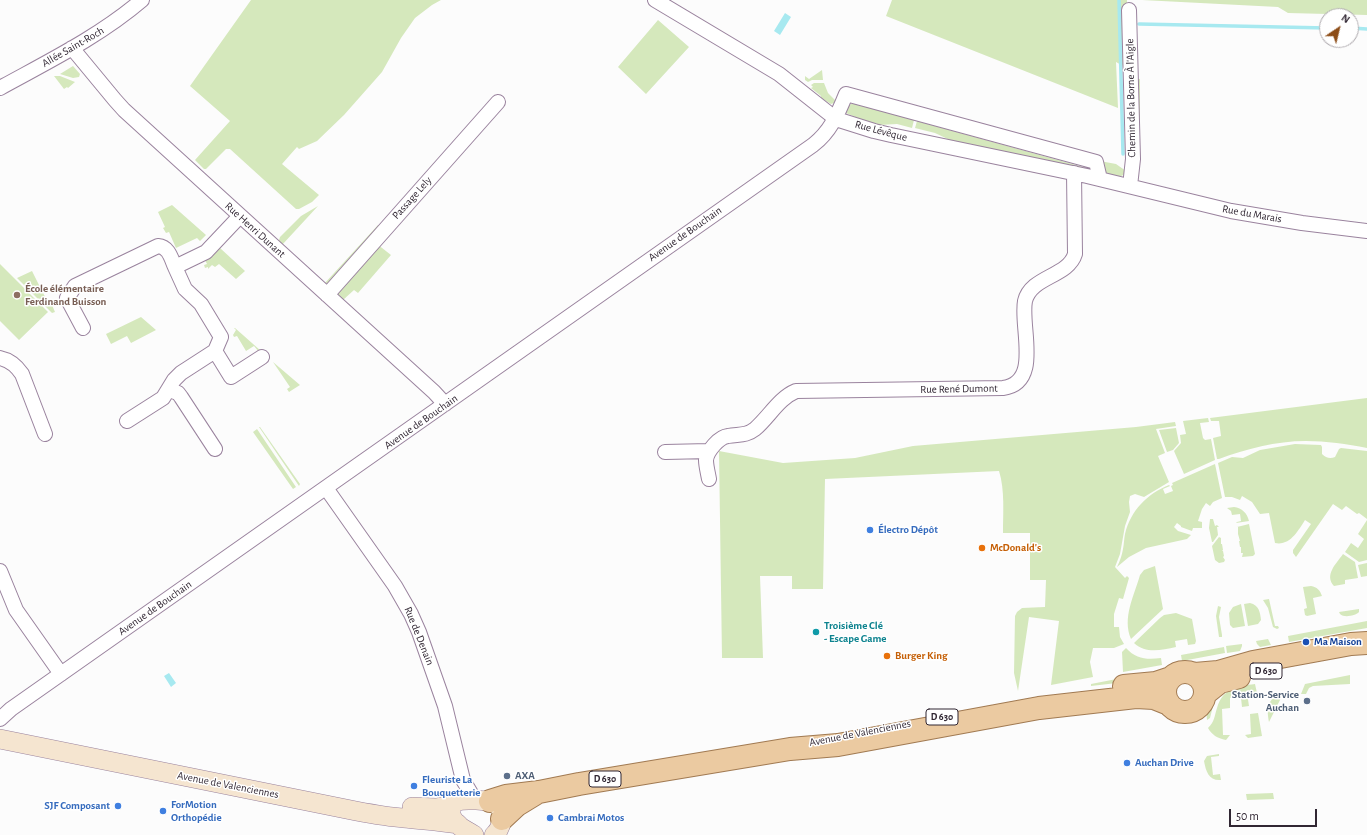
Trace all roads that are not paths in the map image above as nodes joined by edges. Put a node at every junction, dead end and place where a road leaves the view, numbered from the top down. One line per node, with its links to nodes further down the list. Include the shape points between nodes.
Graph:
1 (142, 0): 4 (street, Allée Saint-Roch, via 120,18)
2 (655, 0): 7 (street, Rue Lévêque, via 779,74)
3 (1129, 10): 10 (street, Chemin de la Borne À l'Aigle)
4 (72, 48): 5 (street, Allée Saint-Roch); 11 (street, Rue Henri Dunant, via 119,105)
5 (0, 88)
6 (498, 102): 14 (street, Passage Lely)
7 (836, 119): 8 (street, Rue Lévêque, via 891,135); 9 (street, Avenue de Bouchain, via 846,94 1096,162); 20 (street, Avenue de Bouchain, via 813,145)
8 (1074, 173): 9 (street, Rue Lévêque); 24 (street, Rue René Dumont, via 1074,259 1034,287 1027,296 1026,364 1024,375 1017,383 1003,388 796,391 751,431 725,437)
9 (1100, 179): 10 (street, Rue Lévêque)
10 (1134, 187): 12 (street, Rue du Marais, via 1244,213)
11 (240, 216): 13 (street, via 206,252); 14 (street, Rue Henri Dunant)
12 (1367, 231)
13 (175, 267): 15 (street, via 167,250 163,246 158,246 75,286 67,298); 16 (street, via 185,289 200,304 221,338)
14 (326, 295): 20 (street, Rue Henri Dunant)
15 (83, 328)
16 (215, 351): 17 (street, via 231,377); 19 (street, via 181,373)
17 (262, 357)
18 (0, 358): 22 (street, via 15,365 22,374)
19 (169, 390): 21 (street, via 162,398); 23 (street, via 178,393)
20 (445, 404): 27 (street, Avenue de Bouchain)
21 (127, 421)
22 (44, 434)
23 (215, 449)
24 (710, 451): 25 (street); 26 (street, via 706,459)
25 (665, 452)
26 (709, 479)
27 (326, 488): 31 (street, Avenue de Bouchain); 43 (street, Rue de Denain, via 395,586 416,624 445,706)
28 (0, 571): 31 (street, via 16,610)
29 (1367, 643): 32 (main road, D 630, via 1274,658 1218,672)
30 (1367, 648): 34 (main road, D 630, via 1330,660 1227,680)
31 (61, 674): 37 (street, Avenue de Bouchain)
32 (1194, 674): 33 (main road, via 1183,672); 34 (main road, via 1203,683)
33 (1171, 678): 35 (main road, D 630); 36 (main road, via 1166,692)
34 (1205, 694): 36 (main road, via 1200,706 1190,711 1178,710)
35 (1088, 696): 36 (main road, D 630, via 1154,698); 42 (main road, Avenue de Valenciennes / D 630, via 824,738 790,749)
36 (1170, 704)
37 (0, 719)
38 (0, 728): 41 (main road, Avenue de Valenciennes / D 630)
39 (0, 739): 40 (main road, Avenue de Valenciennes)
40 (250, 790): 41 (main road, via 254,784 258,784 303,793); 45 (main road, Avenue de Valenciennes, via 393,817 443,822)
41 (324, 792): 43 (main road, Avenue de Valenciennes / D 630, via 412,807 436,808)
42 (539, 792): 43 (main road, Avenue de Valenciennes / D 630); 44 (main road, Avenue de Valenciennes / D 630, via 517,805)
43 (468, 802): 44 (main road, via 496,804 501,808); 45 (main road, via 450,811 451,816)
44 (501, 829)
45 (469, 832)

